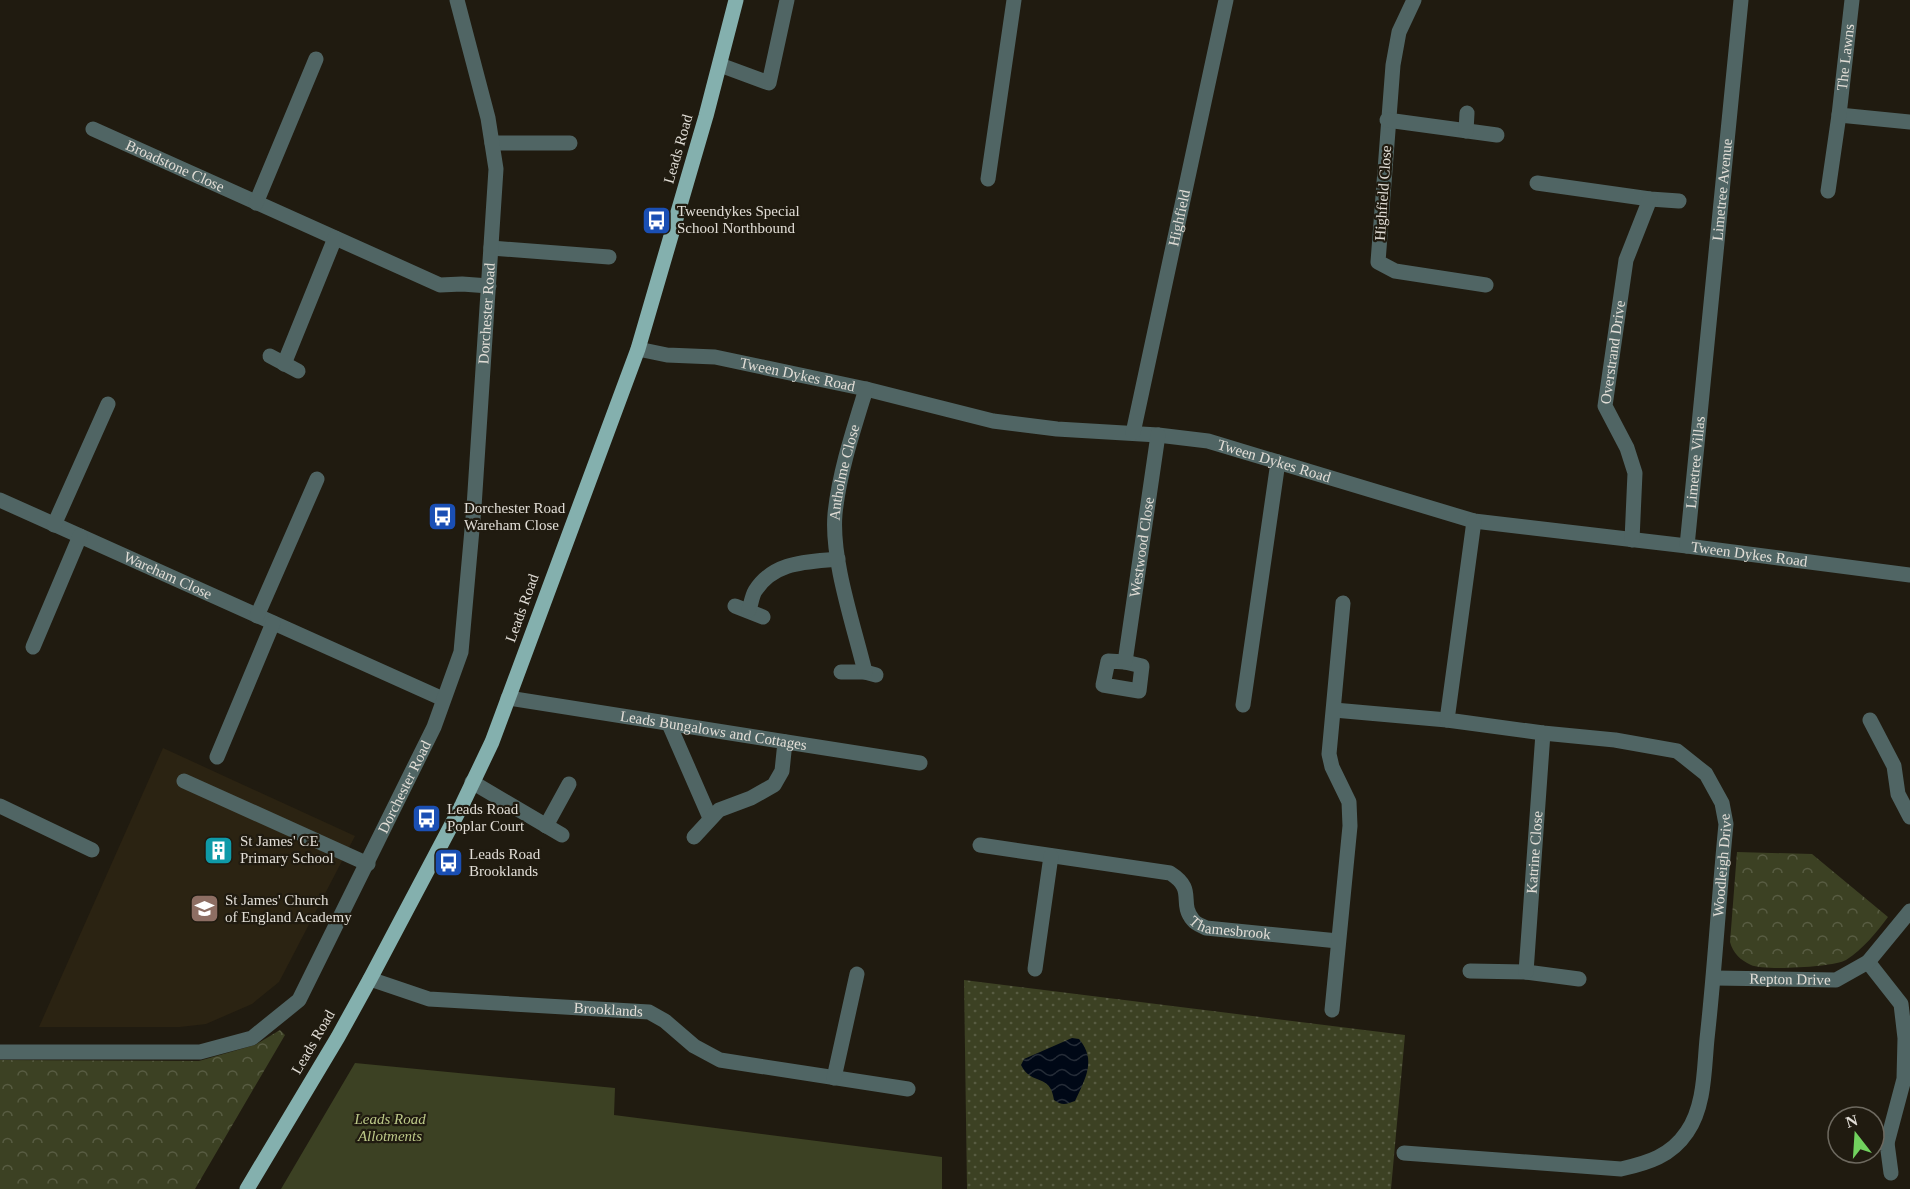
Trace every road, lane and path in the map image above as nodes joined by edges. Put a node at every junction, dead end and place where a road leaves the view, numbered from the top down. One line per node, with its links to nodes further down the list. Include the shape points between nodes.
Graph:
1 (457, 0): 18 (street, Dorchester Road)
2 (736, 0): 10 (main road, Leads Road)
3 (787, 0): 10 (street, via 769,83)
4 (1014, 0): 20 (street)
5 (1226, 0): 38 (street, Highfield)
6 (1414, 0): 13 (street, Highfield Close, via 1399,33)
7 (1742, 0): 35 (street, Limetree Avenue)
8 (1852, 0): 12 (street, The Lawns)
9 (316, 59): 25 (street)
10 (720, 65): 31 (main road, Leads Road)
11 (1467, 113): 16 (street)
12 (1839, 115): 14 (street); 22 (street, The Lawns)
13 (1387, 120): 16 (street); 29 (street, Highfield Close, via 1378,262 1395,272)
14 (1910, 122)
15 (93, 129): 25 (street, Broadstone Close)
16 (1466, 131): 17 (street)
17 (1497, 135)
18 (492, 143): 19 (street); 27 (street, Dorchester Road, via 496,169)
19 (570, 143)
20 (988, 179)
21 (1537, 183): 23 (street)
22 (1827, 191)
23 (1650, 199): 24 (street); 46 (street, Overstrand Drive, via 1626,260 1605,406 1635,473)
24 (1679, 201)
25 (256, 203): 26 (street, Broadstone Close)
26 (335, 238): 30 (street, Broadstone Close, via 440,285); 33 (street)
27 (491, 248): 28 (street, Dorchester Road); 30 (street, Dorchester Road)
28 (609, 257)
29 (1486, 285)
30 (489, 286): 58 (street, Dorchester Road, via 461,652)
31 (638, 349): 36 (street, Tween Dykes Road, via 715,357); 57 (main road, Leads Road)
32 (270, 356): 33 (street)
33 (284, 364): 34 (street)
34 (298, 371)
35 (1703, 379): 47 (street, Limetree Villas)
36 (866, 389): 38 (street, Tween Dykes Road, via 993,421); 48 (street, Antholme Close, via 835,515)
37 (108, 404): 44 (street)
38 (1133, 433): 39 (street, Tween Dykes Road)
39 (1158, 435): 40 (street, Tween Dykes Road, via 1208,441); 55 (street, Westwood Close)
40 (1278, 462): 43 (street, Tween Dykes Road); 59 (street)
41 (317, 479): 52 (street)
42 (0, 500): 44 (street, Wareham Close)
43 (1474, 521): 46 (street, Tween Dykes Road); 61 (street)
44 (54, 525): 45 (street, Wareham Close)
45 (80, 536): 52 (street, Wareham Close); 54 (street)
46 (1632, 540): 47 (street, Tween Dykes Road)
47 (1687, 546): 49 (street, Tween Dykes Road)
48 (838, 559): 51 (street, via 800,562 777,569 755,591); 56 (street, Antholme Close, via 871,673)
49 (1910, 575)
50 (1343, 603): 60 (street)
51 (749, 611)
52 (257, 616): 53 (street, Wareham Close)
53 (273, 623): 58 (street, Wareham Close); 66 (street)
54 (33, 647)
55 (1125, 662)
56 (841, 672)
57 (508, 698): 63 (street, Leads Bungalows and Cottages); 69 (main road, Leads Road)
58 (443, 699): 80 (street, Dorchester Road, via 434,728)
59 (1243, 705)
60 (1334, 710): 61 (street); 82 (street, via 1329,754 1348,802 1350,826)
61 (1447, 720): 64 (street, Woodleigh Drive)
62 (1870, 720): 73 (street, via 1894,766 1898,794)
63 (669, 724): 65 (street, Leads Bungalows and Cottages); 72 (street)
64 (1544, 733): 86 (street, Katrine Close); 88 (street, Woodleigh Drive, via 1677,751 1706,774 1722,803 1726,824)
65 (785, 742): 67 (street, Leads Bungalows and Cottages); 72 (street, via 782,771 774,785)
66 (217, 757)
67 (920, 764)
68 (184, 781): 80 (street)
69 (472, 782): 74 (street); 89 (main road, Leads Road)
70 (569, 784): 74 (street)
71 (0, 806): 78 (street)
72 (710, 818): 76 (street)
73 (1910, 818)
74 (546, 826): 75 (street)
75 (562, 835)
76 (694, 837)
77 (980, 845): 79 (street, Thamesbrook)
78 (92, 850)
79 (1051, 856): 82 (street, Thamesbrook, via 1170,873 1186,889 1193,921 1206,928); 84 (street)
80 (368, 864): 92 (street, Dorchester Road, via 299,1000 252,1038 200,1052)
81 (1910, 910): 83 (street, Repton Drive)
82 (1338, 941): 91 (street)
83 (1868, 962): 88 (street, Repton Drive, via 1836,980); 95 (street, via 1901,1004 1905,1038 1904,1079)
84 (1035, 969)
85 (1470, 971): 86 (street)
86 (1526, 972): 90 (street)
87 (857, 974): 93 (street)
88 (1714, 978): 96 (street, Woodleigh Drive, via 1700,1102 1688,1132 1669,1152 1649,1163 1621,1169)
89 (370, 979): 93 (street, Brooklands, via 429,999 649,1012 720,1060); 99 (main road, Leads Road)
90 (1579, 979)
91 (1332, 1010)
92 (0, 1052)
93 (834, 1078): 94 (street, Brooklands)
94 (908, 1089)
95 (1886, 1126)
96 (1404, 1153)
97 (1886, 1159): 98 (street)
98 (1891, 1173)
99 (247, 1189)

